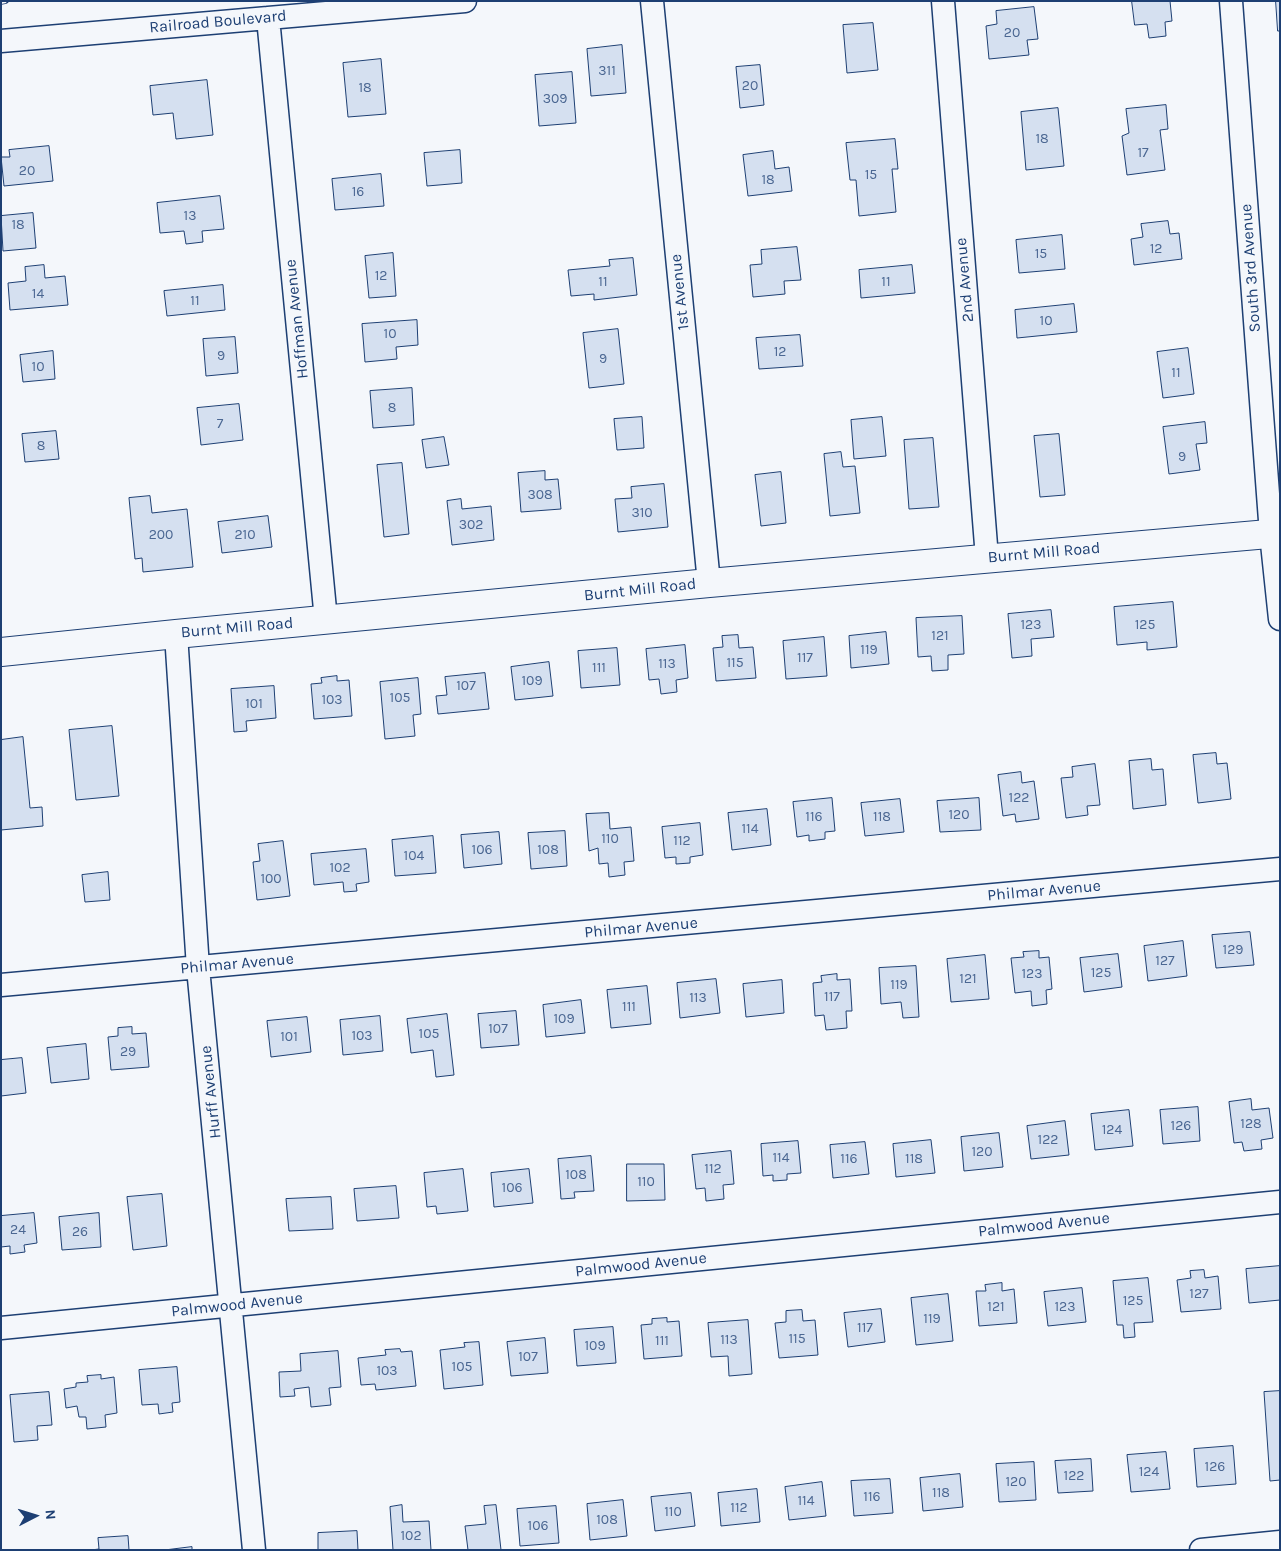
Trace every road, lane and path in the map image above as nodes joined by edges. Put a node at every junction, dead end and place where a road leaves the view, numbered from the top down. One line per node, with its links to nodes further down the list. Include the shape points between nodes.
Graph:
1 (465, 1): 5 (street, Railroad Boulevard)
2 (652, 1): 9 (street, 1st Avenue)
3 (942, 1): 8 (street, 2nd Avenue)
4 (1231, 1): 7 (street, South 3rd Avenue)
5 (268, 18): 6 (street, Railroad Boulevard); 11 (street, Hoffman Avenue)
6 (1, 41)
7 (1276, 533): 8 (main road, Burnt Mill Road); 10 (street, South 3rd Avenue)
8 (987, 558): 9 (main road, Burnt Mill Road)
9 (709, 583): 11 (main road, Burnt Mill Road)
10 (1280, 619)
11 (326, 620): 12 (main road, Burnt Mill Road)
12 (176, 634): 13 (main road, Burnt Mill Road); 15 (street, Hurff Avenue)
13 (1, 652)
14 (1280, 869): 15 (street, Philmar Avenue)
15 (198, 968): 16 (street, Philmar Avenue); 18 (street, Hurff Avenue)
16 (1, 985)
17 (1280, 1202): 18 (street, Palmwood Avenue)
18 (231, 1305): 19 (street, Palmwood Avenue); 21 (street, Hurff Avenue)
19 (1, 1328)
20 (1280, 1542): 22 (street)
21 (254, 1550)
22 (1201, 1550)

